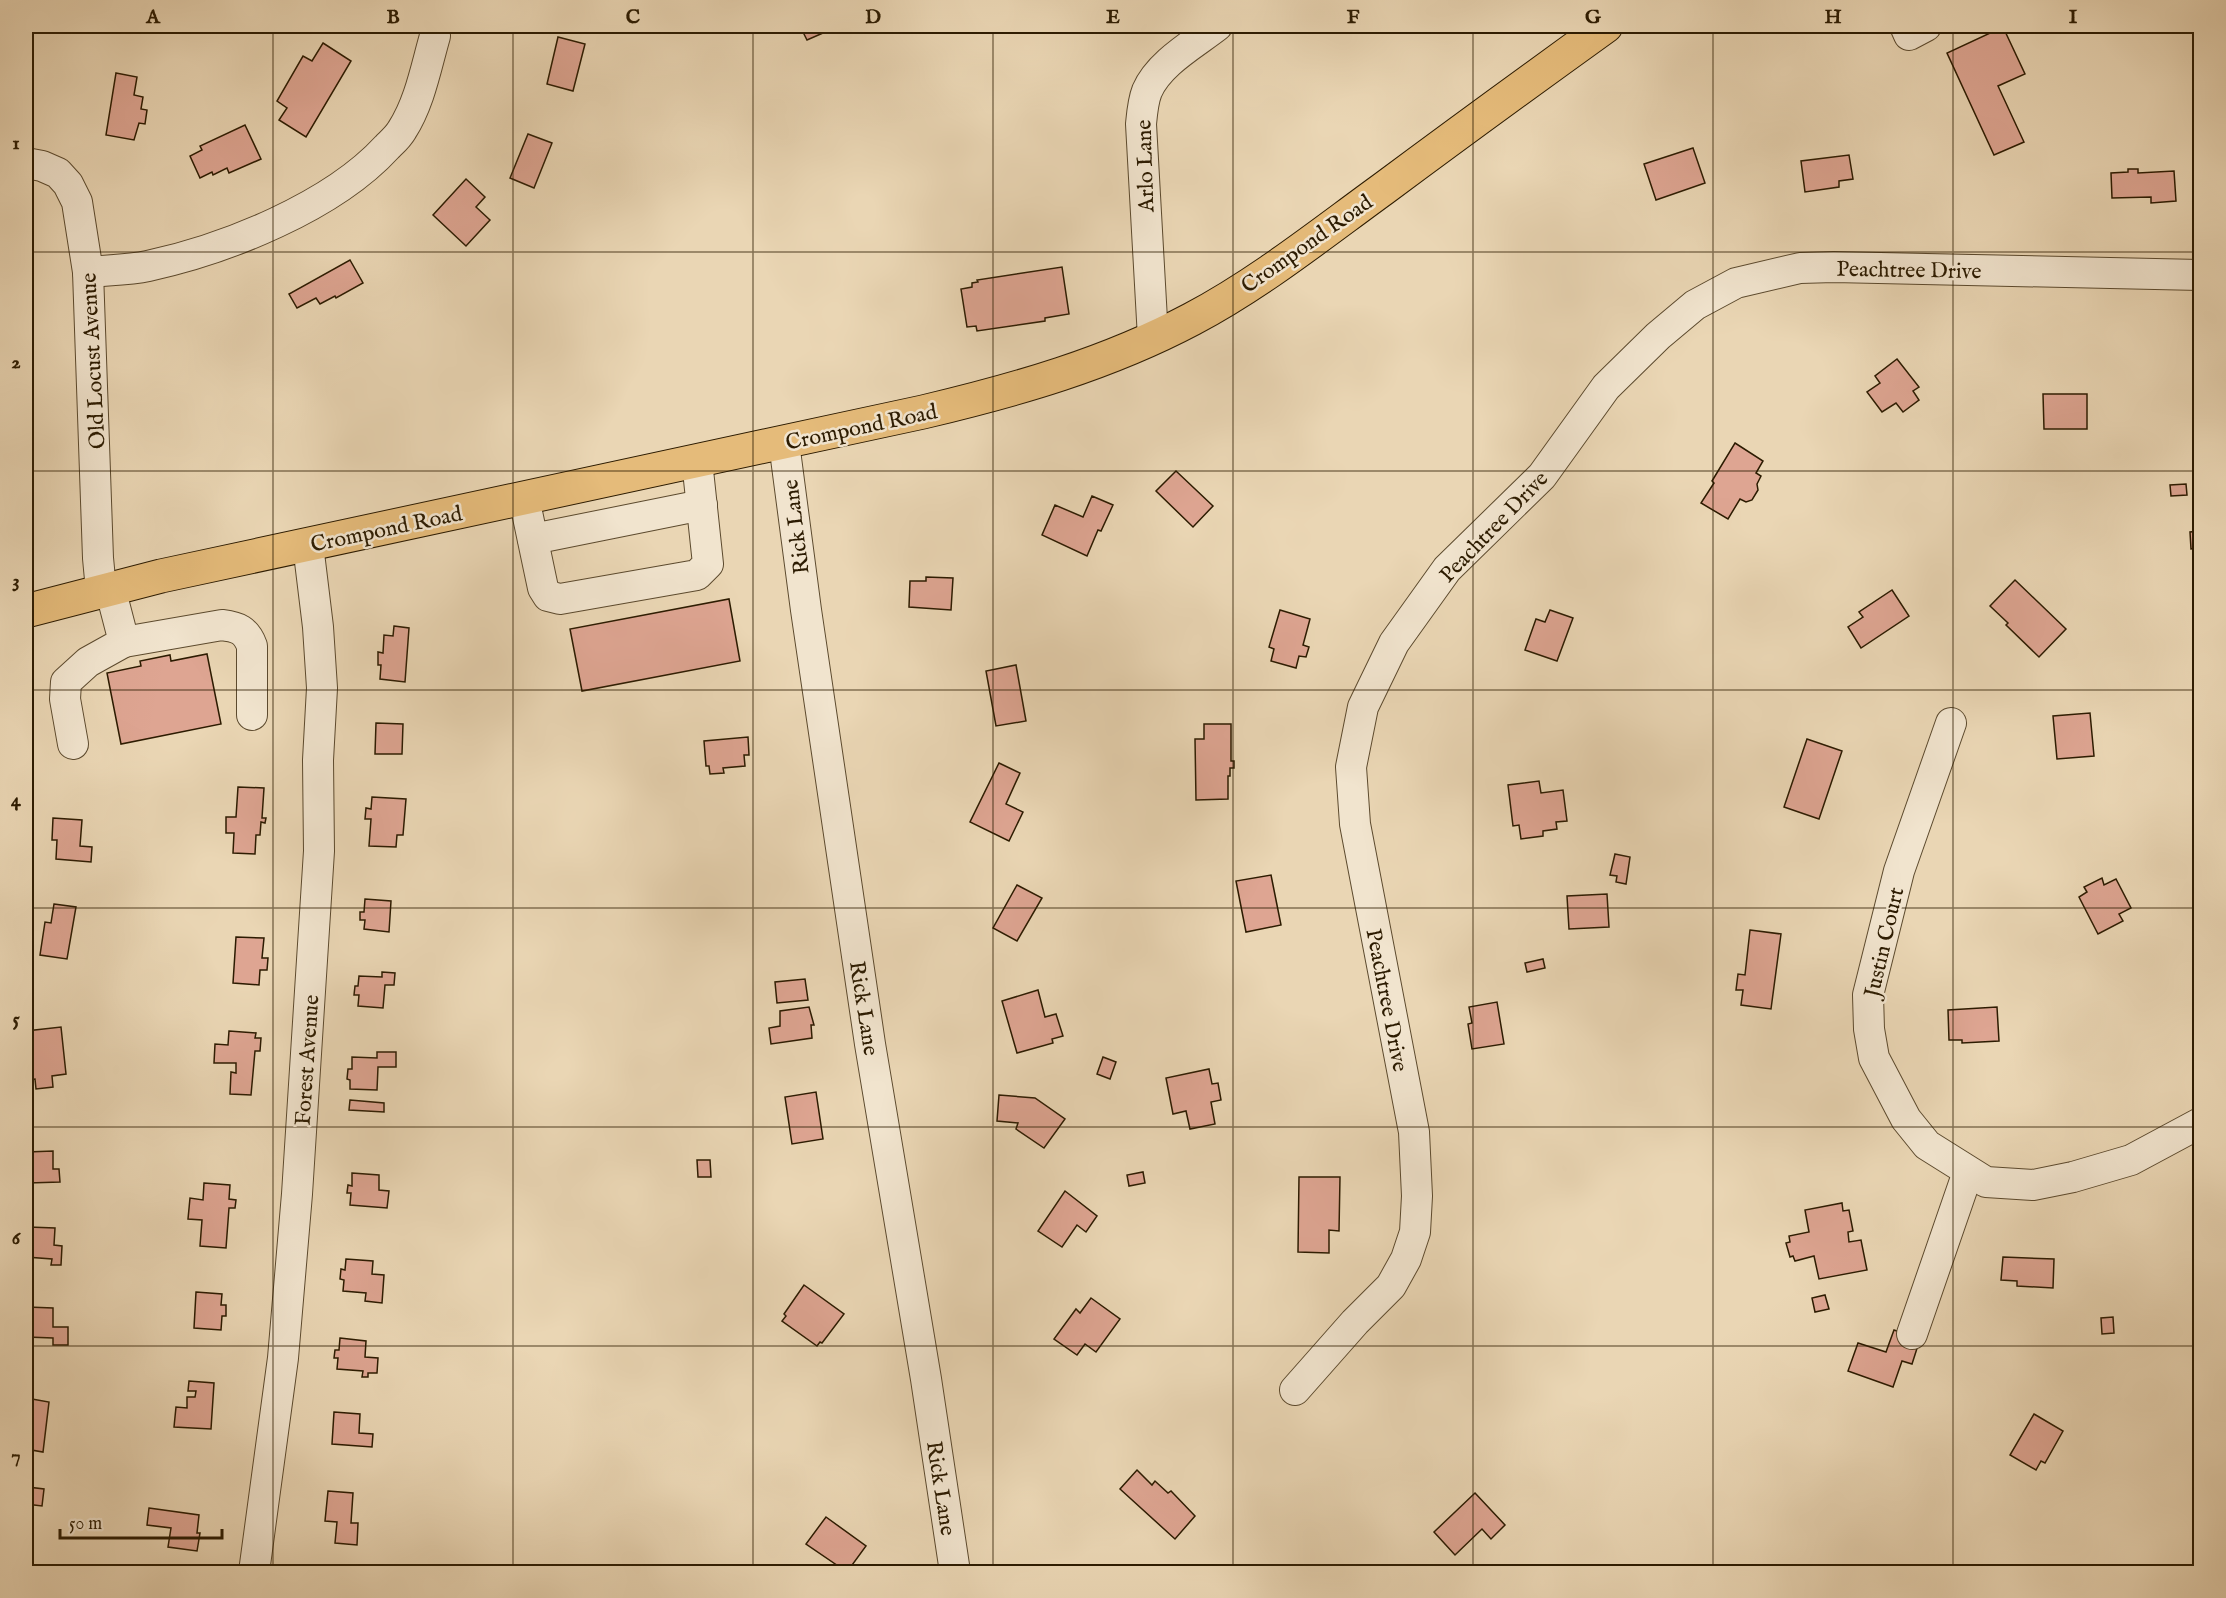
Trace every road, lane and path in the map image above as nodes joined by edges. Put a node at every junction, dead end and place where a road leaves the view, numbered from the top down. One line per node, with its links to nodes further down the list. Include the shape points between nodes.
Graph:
1 (434, 26): 7 (street, via 435,36 419,94 402,131 372,163 341,186 291,215 220,246 146,266)
2 (1217, 26): 9 (street, Arlo Lane, via 1155,77 1142,110)
3 (1606, 26): 9 (main road, Crompond Road, via 1273,270)
4 (1905, 26): 5 (street, via 1910,35)
5 (1926, 26)
6 (26, 163): 7 (street, Old Locust Avenue, via 58,173 68,184 77,202)
7 (88, 272): 16 (street, Old Locust Avenue, via 98,558)
8 (2200, 275): 25 (street, Peachtree Drive, via 1834,267 1800,268 1736,283 1695,305 1621,372 1542,476 1447,569 1389,653 1363,707 1351,767 1355,824 1414,1132 1415,1232 1392,1286)
9 (1153, 338): 10 (main road, Crompond Road, via 1066,373 1010,390)
10 (784, 443): 11 (main road, Crompond Road); 27 (street, Rick Lane, via 868,1034)
11 (697, 461): 12 (main road, Crompond Road); 13 (street)
12 (524, 498): 14 (street); 15 (main road, Crompond Road)
13 (702, 505): 14 (street); 14 (street, via 708,564 698,575 560,599 548,596 543,588)
14 (533, 539)
15 (308, 545): 16 (main road, Crompond Road); 26 (street, Forest Avenue, via 322,688 319,851 283,1358)
16 (106, 589): 17 (main road, Crompond Road); 18 (street, Old Locust Avenue)
17 (26, 611)
18 (124, 642): 19 (street, via 222,625 238,627 249,636 252,646); 21 (street, via 88,662 66,682 64,699)
19 (252, 715)
20 (1951, 723): 23 (street, Justin Court, via 1899,871 1868,995 1869,1029 1874,1058 1906,1119 1927,1145)
21 (73, 744)
22 (2200, 1123): 23 (street, Justin Court, via 2131,1160 2073,1177 2033,1185 1986,1182)
23 (1968, 1172): 24 (street)
24 (1912, 1334)
25 (1295, 1390)
26 (254, 1572)
27 (955, 1572)

